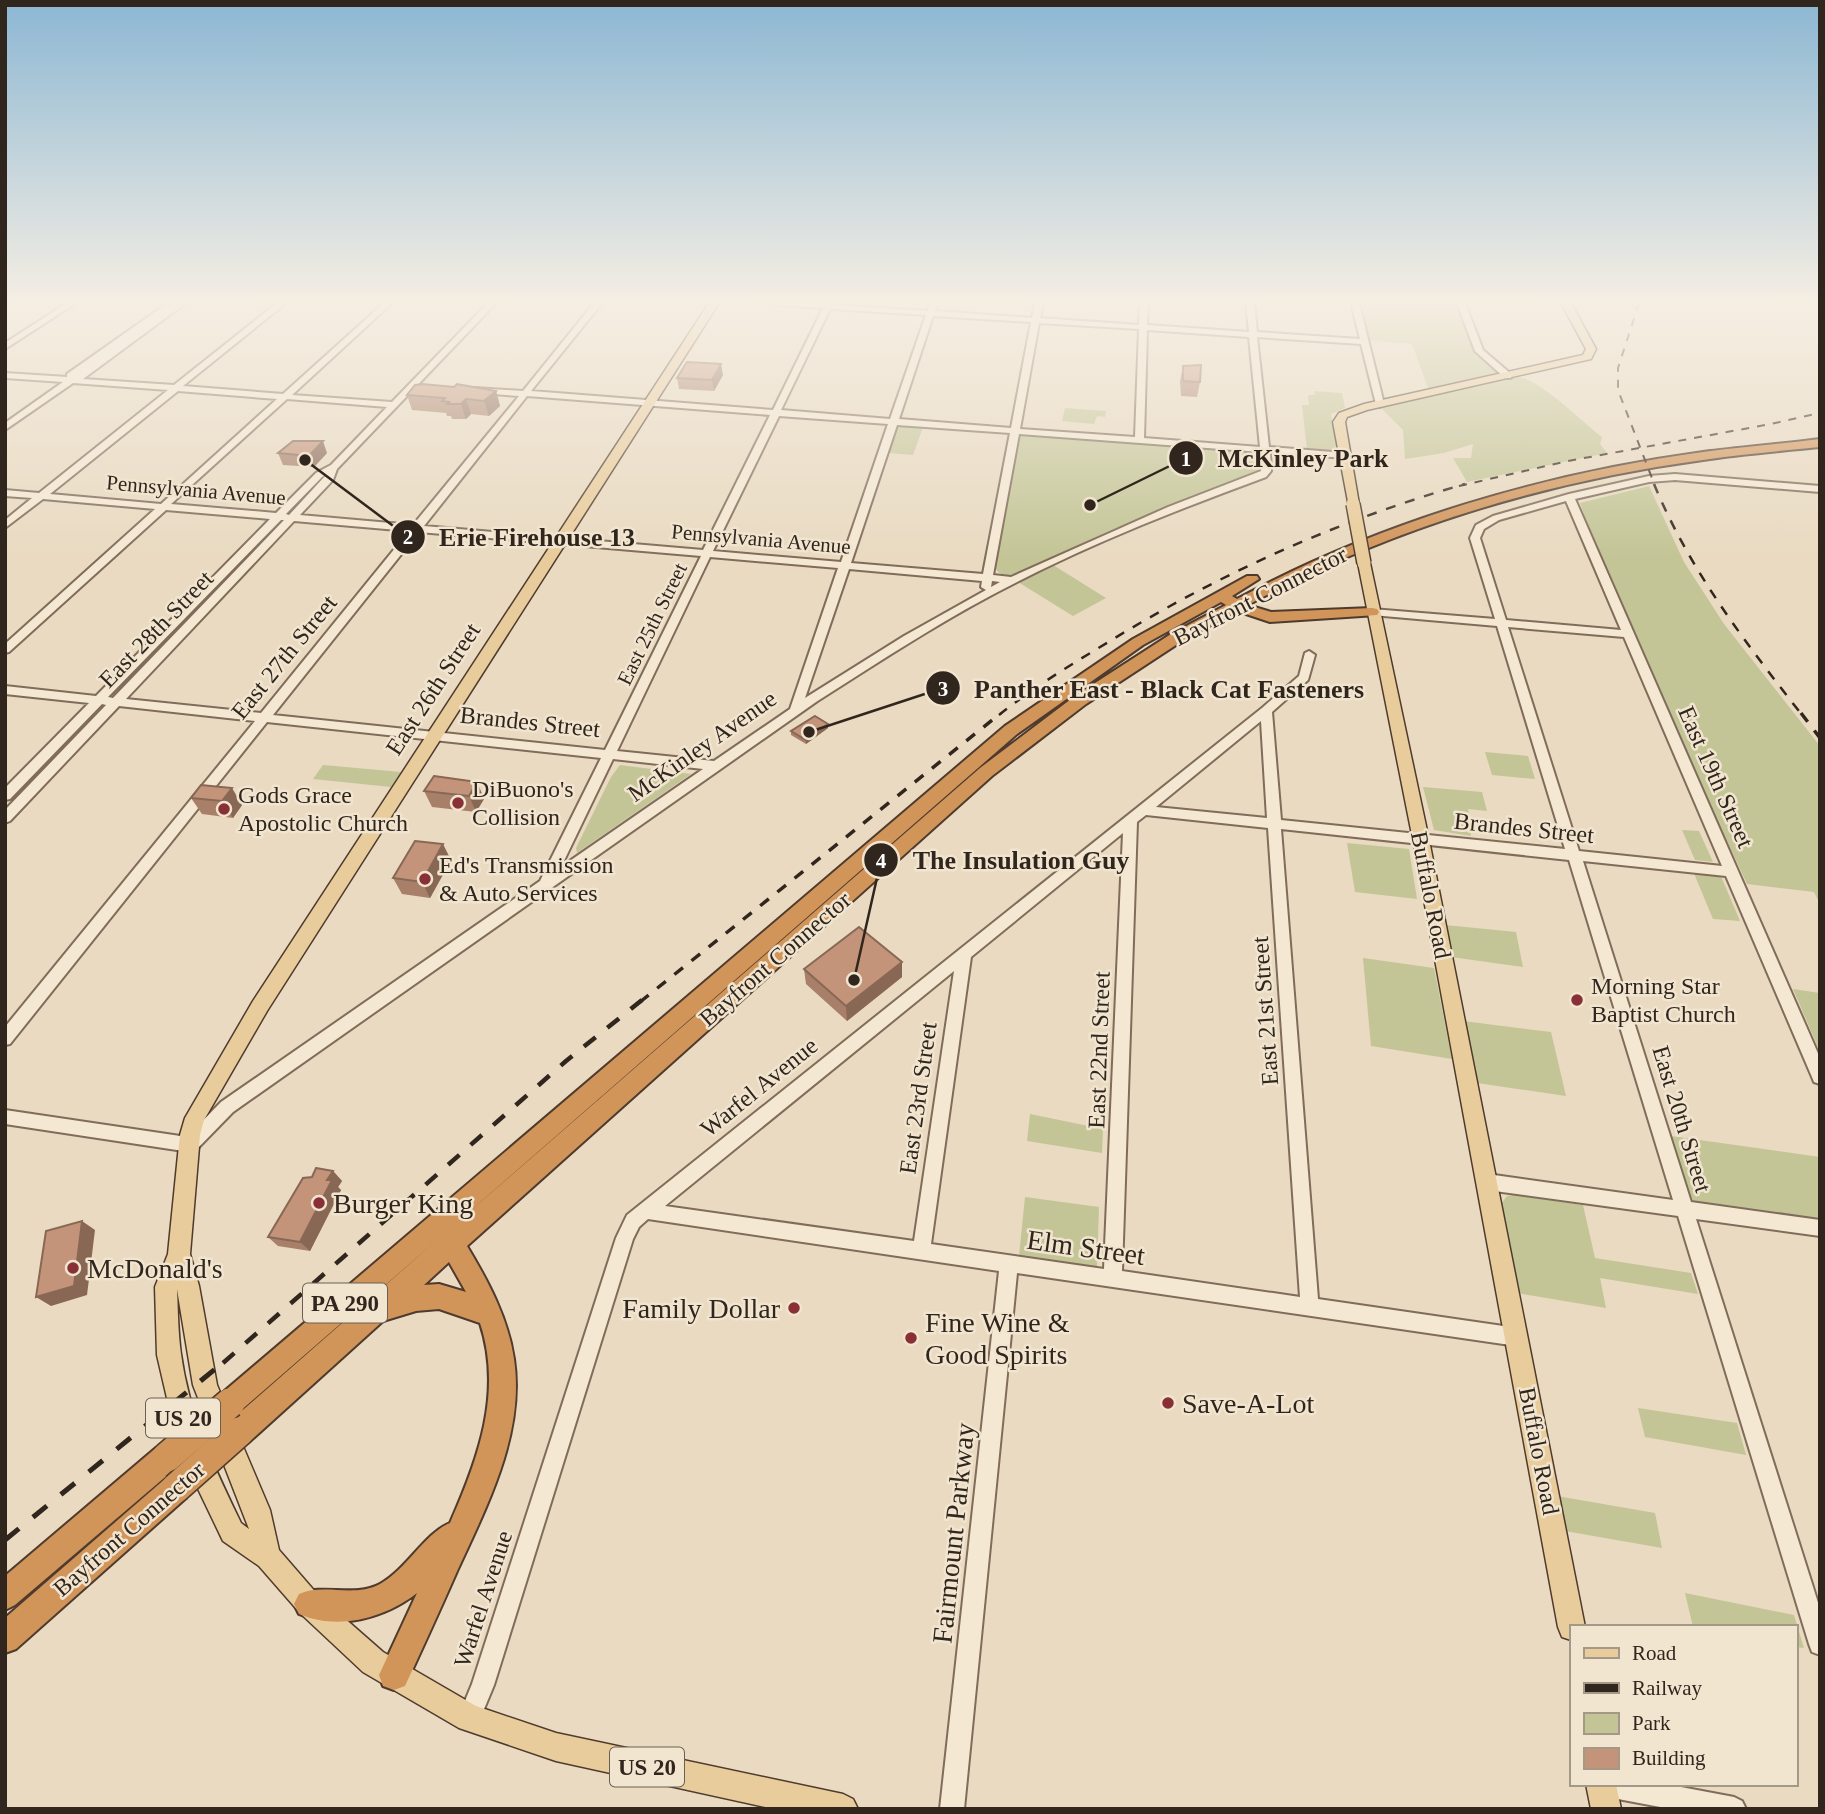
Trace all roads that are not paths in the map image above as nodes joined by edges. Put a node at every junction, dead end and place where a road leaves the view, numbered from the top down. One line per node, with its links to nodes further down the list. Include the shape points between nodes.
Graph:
1 (61, 388): 23 (street)
2 (171, 388): 3 (street)
3 (176, 388): 17 (street); 33 (street)
4 (294, 388): 17 (street)
5 (411, 388): 20 (street, East 28th Street)
6 (529, 388): 16 (street, East 27th Street)
7 (659, 388): 18 (main road, East 26th Street / US 20)
8 (788, 388): 21 (street, East 25th Street)
9 (906, 388): 22 (street)
10 (1022, 388): 24 (street)
11 (1141, 388): 26 (street)
12 (1259, 388): 28 (street)
13 (1376, 388): 19 (street)
14 (1455, 388): 19 (main road, Buffalo Road)
15 (464, 389): 16 (street)
16 (524, 394): 18 (street); 39 (street, East 27th Street)
17 (284, 397): 20 (street); 35 (street)
18 (649, 403): 21 (street); 40 (main road, East 26th Street / US 20)
19 (1380, 404): 29 (main road, Buffalo Road, via 1341,417)
20 (394, 405): 30 (street, East 28th Street)
21 (776, 413): 22 (street); 41 (street, East 25th Street)
22 (894, 422): 24 (street); 42 (street)
23 (5, 427)
24 (1014, 431): 26 (street); 43 (street)
25 (1820, 435): 47 (highway, Bayfront Connector / PA 290, via 1630,459 1479,493 1345,538)
26 (1139, 440): 28 (street)
27 (1820, 443): 45 (highway, Bayfront Connector / PA 290, via 1625,469 1499,498 1367,542)
28 (1265, 450): 29 (street); 44 (street, McKinley Avenue, via 1263,475 1125,528)
29 (1345, 456): 48 (main road, Buffalo Road, bridge)
30 (334, 467): 36 (street, East 28th Street, via 319,475); 37 (street, East 28th Street, via 330,478)
31 (1820, 489): 34 (street, via 1675,477)
32 (5, 493): 33 (street, Pennsylvania Avenue)
33 (40, 496): 35 (street, Pennsylvania Avenue); 38 (street)
34 (1569, 497): 50 (street, East 20th Street, via 1496,517 1478,529 1476,542); 51 (street, East 19th Street)
35 (163, 507): 36 (street, Pennsylvania Avenue); 52 (street)
36 (278, 517): 37 (street, Pennsylvania Avenue); 55 (street, East 28th Street)
37 (292, 518): 39 (street, Pennsylvania Avenue); 56 (street, East 28th Street)
38 (5, 525)
39 (415, 529): 40 (street, Pennsylvania Avenue); 59 (street, East 27th Street)
40 (560, 541): 41 (street, Pennsylvania Avenue); 60 (main road, East 26th Street / US 20)
41 (707, 554): 42 (street, Pennsylvania Avenue); 61 (street, East 25th Street)
42 (846, 566): 43 (street, Pennsylvania Avenue); 57 (street)
43 (988, 578): 44 (street, Pennsylvania Avenue); 46 (street)
44 (1012, 580): 46 (street, McKinley Avenue)
45 (1258, 591): 47 (highway, Bayfront Connector / PA 290); 49 (highway)
46 (984, 595): 57 (street, McKinley Avenue, via 863,665)
47 (1227, 599): 49 (highway, via 1260,615); 81 (highway, Bayfront Connector / PA 290, via 1004,758); 81 (highway, Bayfront Connector / PA 290, via 1102,665 1011,730)
48 (1372, 612): 49 (highway); 50 (street); 68 (main road, Buffalo Road)
49 (1287, 617)
50 (1500, 623): 51 (street); 69 (street, East 20th Street)
51 (1628, 634): 70 (street, East 19th Street)
52 (5, 650)
53 (1309, 654): 58 (street, Warfel Avenue, via 1304,677)
54 (5, 690): 55 (street, Brandes Street)
55 (99, 699): 56 (street, Brandes Street); 63 (street, East 28th Street)
56 (116, 701): 59 (street, Brandes Street); 65 (street, East 28th Street)
57 (795, 711): 62 (street, McKinley Avenue)
58 (1266, 711): 64 (street, Warfel Avenue); 67 (street, East 21st Street)
59 (263, 716): 60 (street, Brandes Street); 73 (street, East 27th Street)
60 (435, 735): 61 (street, Brandes Street); 76 (main road, East 26th Street / US 20, via 231,1053 195,1118)
61 (610, 754): 62 (street, Brandes Street); 71 (street, East 25th Street)
62 (717, 766): 71 (street, McKinley Avenue)
63 (5, 796)
64 (1143, 810): 66 (street, Warfel Avenue); 67 (street, Brandes Street)
65 (5, 818)
66 (1130, 822): 72 (street, Warfel Avenue); 85 (street, East 22nd Street)
67 (1275, 825): 68 (street, Brandes Street); 86 (street, East 21st Street)
68 (1421, 840): 69 (street, Brandes Street); 77 (main road, Buffalo Road)
69 (1574, 856): 70 (street, Brandes Street); 78 (street, East 20th Street)
70 (1733, 872): 74 (street, East 19th Street)
71 (545, 887): 76 (street, McKinley Avenue, via 221,1111)
72 (964, 953): 79 (street, Warfel Avenue); 82 (street, East 23rd Street)
73 (5, 1039)
74 (1820, 1077)
75 (5, 1118): 76 (street)
76 (190, 1145): 83 (main road, US 20)
77 (1488, 1182): 78 (street); 89 (main road, Buffalo Road)
78 (1685, 1209): 80 (street); 96 (street, East 20th Street)
79 (646, 1211): 82 (street, Elm Street); 98 (street, Warfel Avenue, via 633,1222 625,1238)
80 (1820, 1228)
81 (446, 1232): 87 (highway); 88 (highway, Bayfront Connector / PA 290); 92 (highway, Bayfront Connector / PA 290, bridge, via 251,1385)
82 (921, 1251): 84 (street, Elm Street)
83 (178, 1254): 91 (main road, US 20, via 188,1278 206,1387 258,1511); 91 (main road, US 20, via 166,1287 167,1321 169,1355 185,1424 232,1532)
84 (1009, 1264): 85 (street, Elm Street); 102 (street, Fairmount Parkway)
85 (1113, 1279): 86 (street, Elm Street)
86 (1310, 1308): 89 (street, Elm Street)
87 (490, 1315): 88 (highway, via 461,1302 427,1295); 90 (highway, via 500,1353 501,1400 492,1453)
88 (370, 1316): 95 (highway, Bayfront Connector / PA 290, bridge)
89 (1517, 1338): 94 (main road, Buffalo Road)
90 (465, 1522): 93 (highway, via 411,1579 387,1597 352,1608); 97 (highway)
91 (268, 1558): 93 (main road, US 20)
92 (5, 1595)
93 (309, 1604): 97 (main road, US 20)
94 (1572, 1625)
95 (5, 1638)
96 (1820, 1644)
97 (394, 1675): 98 (main road, US 20)
98 (469, 1718): 101 (main road, US 20, via 556,1747)
99 (1602, 1786): 103 (main road)
100 (1613, 1786): 104 (street)
101 (843, 1809)
102 (952, 1809)
103 (1606, 1809)
104 (1734, 1809)

